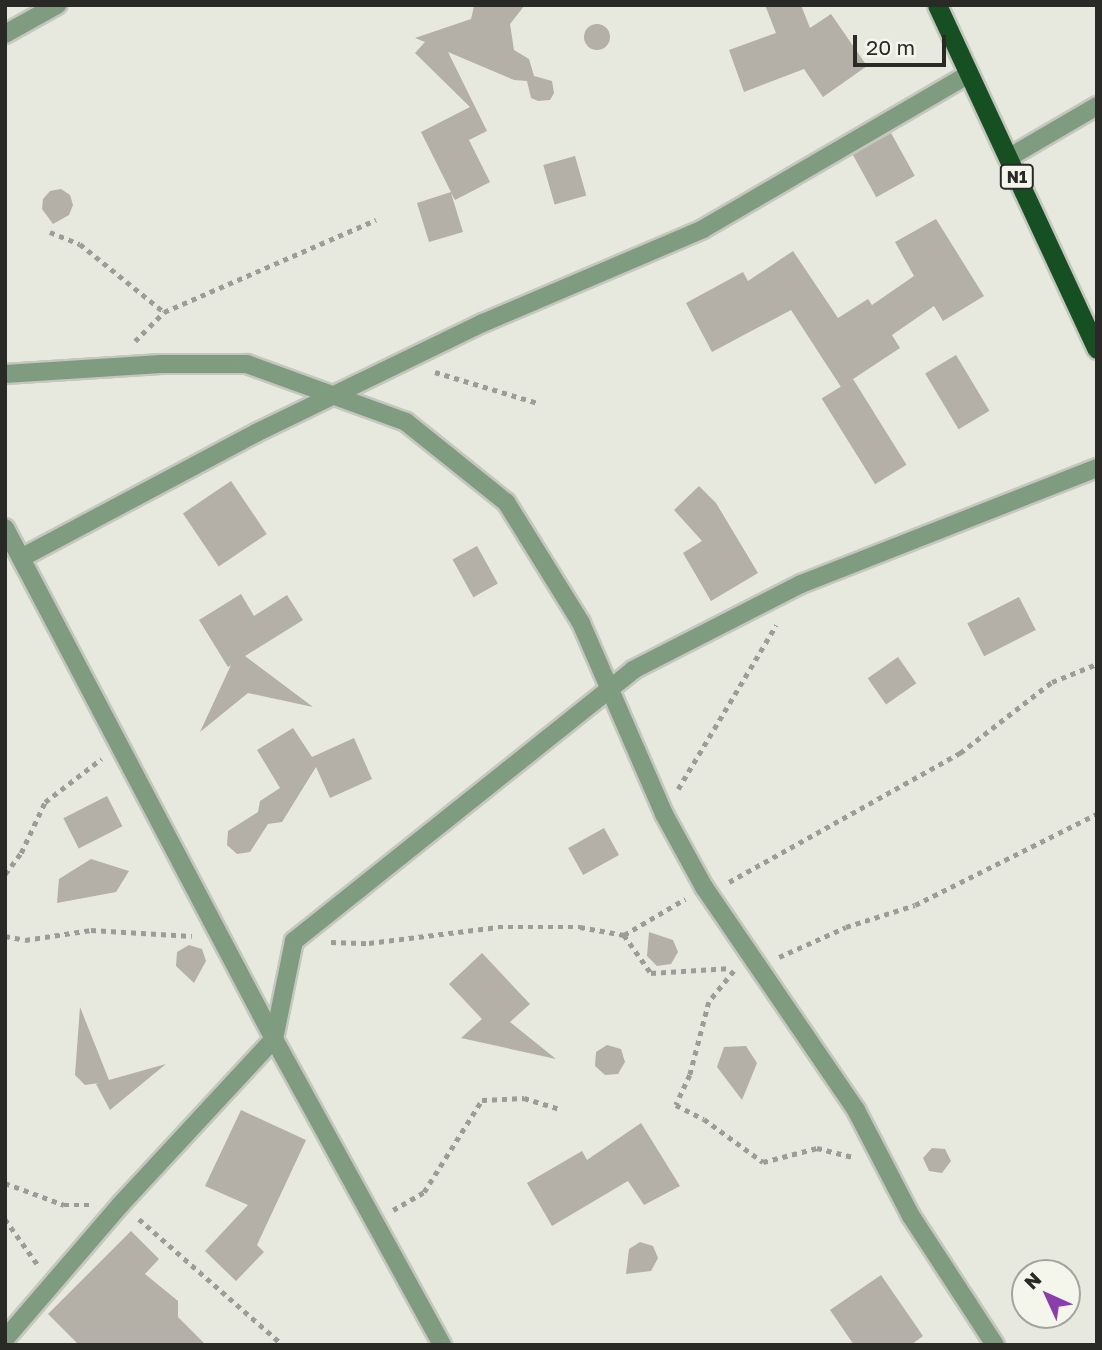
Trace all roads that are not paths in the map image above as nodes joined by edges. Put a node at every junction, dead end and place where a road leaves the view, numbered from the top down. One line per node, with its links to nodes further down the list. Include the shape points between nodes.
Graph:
1 (57, 5): 3 (street)
2 (937, 5): 4 (highway, N1)
3 (5, 34)
4 (969, 74): 6 (highway, N1); 9 (street, via 703,229)
5 (1097, 106): 6 (street)
6 (1008, 158): 7 (highway, N1)
7 (1097, 349)
8 (5, 374): 9 (street, via 247,364)
9 (337, 395): 12 (street); 13 (street, via 407,422 506,502 581,623)
10 (1097, 468): 13 (street, via 801,584 633,670)
11 (5, 528): 12 (street)
12 (21, 558): 14 (street)
13 (612, 692): 14 (street, via 294,941); 17 (street, via 664,814 704,887 856,1110 911,1216)
14 (274, 1039): 15 (street, via 121,1204); 16 (street)
15 (5, 1339)
16 (442, 1345)
17 (995, 1345)

